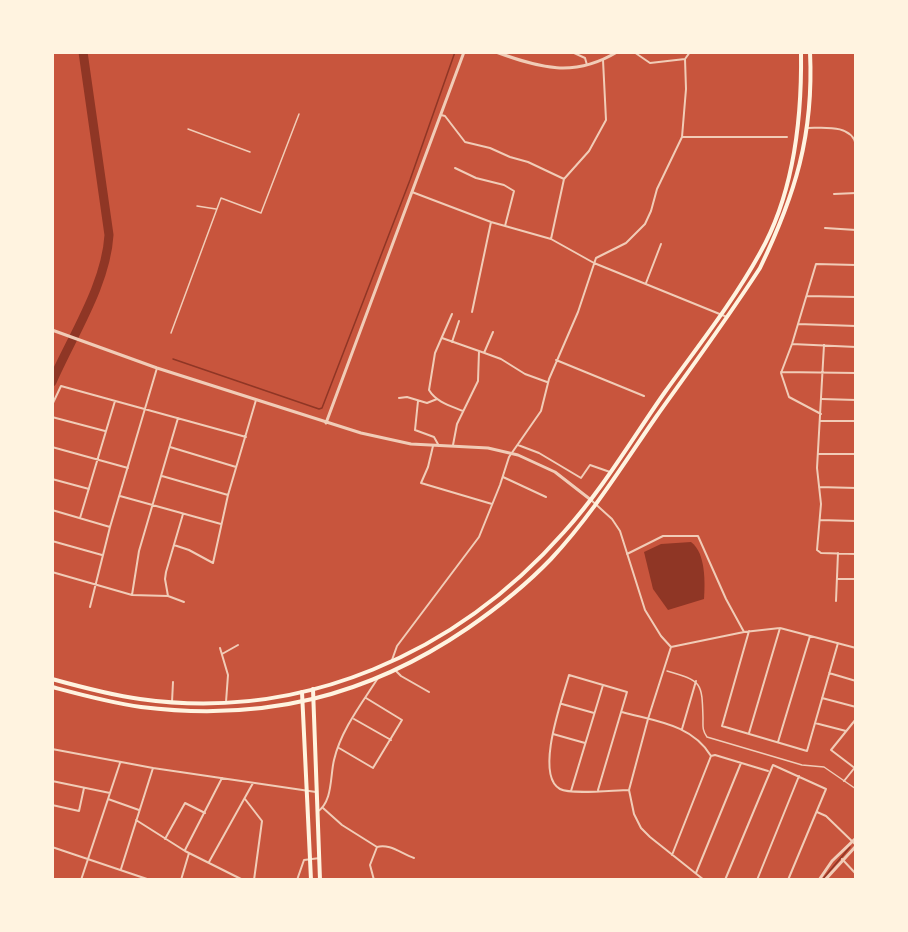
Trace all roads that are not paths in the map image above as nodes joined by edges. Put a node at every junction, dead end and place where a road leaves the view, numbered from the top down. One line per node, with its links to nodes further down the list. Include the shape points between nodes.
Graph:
1 (464, 52): 13 (street)
2 (496, 52): 11 (street, via 545,68)
3 (572, 52): 11 (street, via 585,58)
4 (617, 52): 10 (street)
5 (634, 52): 9 (street, via 650,63)
6 (690, 52): 9 (street)
7 (801, 52): 40 (main road, via 800,110 783,196 761,252)
8 (810, 52): 14 (main road)
9 (685, 59): 17 (street, via 687,89)
10 (603, 60): 11 (street); 21 (street, via 606,120 589,151)
11 (587, 65)
12 (299, 114): 26 (street, via 261,213 221,198)
13 (441, 115): 21 (street, via 465,142 528,162); 22 (street)
14 (808, 128): 18 (street, via 845,131); 41 (main road, via 783,219 760,268)
15 (188, 129): 19 (street)
16 (787, 136): 17 (street)
17 (682, 137): 33 (street, via 645,224 626,243 598,256)
18 (855, 145)
19 (249, 152)
20 (455, 168): 28 (street, via 514,191)
21 (564, 179): 31 (street)
22 (412, 192): 27 (street); 77 (street)
23 (834, 194): 24 (street)
24 (855, 194)
25 (197, 206): 26 (street)
26 (216, 209): 47 (street)
27 (491, 222): 28 (street); 38 (street)
28 (505, 226): 31 (street)
29 (825, 228): 30 (street)
30 (855, 230)
31 (551, 239): 33 (street)
32 (661, 244): 35 (street)
33 (594, 263): 35 (street); 55 (street)
34 (855, 265): 36 (street, via 816,264)
35 (646, 283): 40 (street)
36 (807, 296): 37 (street); 43 (street)
37 (855, 297)
38 (472, 312)
39 (452, 314): 48 (street)
40 (722, 314): 41 (street); 92 (main road)
41 (728, 317): 105 (main road)
42 (459, 321): 49 (street)
43 (798, 324): 44 (street); 50 (street)
44 (855, 326)
45 (52, 330): 56 (street)
46 (493, 332): 54 (street)
47 (171, 333)
48 (441, 338): 49 (street); 63 (street, via 429,385)
49 (452, 342): 53 (street)
50 (792, 344): 51 (street); 57 (street)
51 (824, 345): 52 (street); 58 (street)
52 (855, 347)
53 (479, 351): 54 (street); 71 (street, via 478,381)
54 (484, 353): 60 (street)
55 (556, 360): 60 (street); 61 (street)
56 (157, 368): 66 (street); 70 (street)
57 (781, 372): 58 (street); 72 (street, via 789,398)
58 (823, 373): 59 (street); 64 (street)
59 (855, 373)
60 (548, 382): 81 (street, via 541,411)
61 (644, 396)
62 (399, 398): 68 (street)
63 (437, 399): 68 (street, via 431,403); 71 (street)
64 (822, 399): 67 (street); 72 (street)
65 (114, 400): 69 (street, via 61,386); 70 (street); 78 (street)
66 (256, 400): 77 (street); 79 (street)
67 (855, 400)
68 (418, 402): 83 (street, via 415,430 435,436)
69 (52, 405)
70 (144, 408): 74 (street); 91 (street)
71 (463, 411): 80 (street)
72 (821, 414): 75 (street)
73 (52, 417): 78 (street)
74 (178, 418): 79 (street); 85 (street)
75 (821, 420): 76 (street); 87 (street)
76 (855, 421)
77 (326, 423): 82 (street, via 386,440)
78 (105, 431): 89 (street)
79 (246, 437): 90 (street)
80 (453, 445): 83 (street); 86 (street)
81 (518, 445): 86 (street); 92 (street, via 579,477 590,465)
82 (433, 446): 83 (street); 103 (street, via 421,483)
83 (440, 446)
84 (52, 447): 89 (street)
85 (170, 447): 90 (street); 93 (street)
86 (511, 453): 94 (street); 102 (street, via 555,472)
87 (818, 454): 88 (street); 96 (street)
88 (855, 454)
89 (97, 460): 91 (street); 98 (street)
90 (236, 467): 100 (street)
91 (128, 468): 99 (street)
92 (610, 472): 102 (main road)
93 (162, 476): 100 (street); 104 (street)
94 (503, 477): 101 (street); 103 (street)
95 (52, 479): 98 (street)
96 (819, 487): 97 (street); 109 (street)
97 (855, 488)
98 (89, 489): 108 (street)
99 (120, 495): 104 (street); 112 (street)
100 (228, 495): 111 (street)
101 (546, 497)
102 (591, 500): 105 (street); 138 (main road, via 504,592 435,640)
103 (493, 504): 138 (street, via 479,537 397,646)
104 (154, 505): 107 (street); 123 (street, via 136,563)
105 (597, 505): 115 (street, via 617,525); 139 (main road, via 550,560 498,607)
106 (52, 510): 108 (street)
107 (183, 514): 111 (street); 114 (street)
108 (80, 518): 112 (street)
109 (820, 520): 110 (street); 116 (street, via 817,550)
110 (855, 521)
111 (221, 524): 114 (street, via 213,563)
112 (110, 527): 118 (street)
113 (52, 541): 118 (street)
114 (174, 545): 124 (street, via 165,579)
115 (627, 554): 130 (street, via 663,536 698,536); 134 (street, via 645,610)
116 (838, 554): 117 (street); 120 (street)
117 (855, 554)
118 (102, 555): 122 (street)
119 (52, 572): 122 (street)
120 (837, 579): 121 (street); 125 (street)
121 (855, 579)
122 (95, 584): 123 (street); 127 (street)
123 (132, 595): 124 (street)
124 (168, 596): 126 (street)
125 (836, 601)
126 (184, 602)
127 (90, 607)
128 (780, 628): 129 (street); 131 (street); 169 (street)
129 (749, 631): 130 (street); 169 (street, via 722,726)
130 (744, 632): 134 (street)
131 (810, 635): 132 (street); 171 (street)
132 (838, 643): 136 (street); 141 (street)
133 (238, 645): 137 (street)
134 (671, 647): 163 (street)
135 (220, 648): 137 (street)
136 (855, 648)
137 (222, 654): 157 (street, via 228,675)
138 (390, 662): 149 (main road)
139 (396, 671): 142 (main road); 151 (street)
140 (667, 671): 144 (street)
141 (829, 673): 145 (street); 153 (street)
142 (378, 678): 152 (street); 154 (main road)
143 (52, 679): 156 (main road, via 115,695)
144 (696, 681): 166 (street); 184 (street, via 702,692 706,737 802,765 824,767)
145 (855, 681)
146 (173, 682): 156 (street)
147 (603, 685): 158 (street, via 569,675); 160 (street, via 627,692); 161 (street)
148 (52, 687): 155 (main road, via 121,703 170,709 241,709)
149 (313, 690): 150 (main road); 154 (main road)
150 (302, 692): 155 (main road); 157 (main road)
151 (429, 692)
152 (366, 698): 162 (street); 170 (street, via 402,720)
153 (822, 698): 159 (street); 165 (street)
154 (313, 699): 155 (main road); 191 (main road)
155 (303, 701): 190 (main road)
156 (172, 702): 157 (main road)
157 (226, 702)
158 (561, 704): 161 (street); 168 (street)
159 (855, 707)
160 (622, 712): 163 (street); 188 (street)
161 (594, 713): 172 (street)
162 (353, 719): 170 (street); 173 (street)
163 (648, 719): 166 (street); 189 (street)
164 (855, 719): 167 (street)
165 (815, 723): 167 (street); 171 (street, via 807,751)
166 (682, 729): 175 (street, via 702,743)
167 (846, 731): 179 (street, via 831,750)
168 (553, 734): 172 (street); 192 (street, via 549,770 556,786)
169 (749, 734): 171 (street)
170 (391, 740): 173 (street, via 373,768)
171 (778, 742)
172 (585, 743): 192 (street)
173 (338, 748): 197 (street)
174 (52, 749): 176 (street)
175 (711, 756): 177 (street); 210 (street)
176 (120, 761): 178 (street); 193 (street)
177 (741, 763): 180 (street); 218 (street)
178 (153, 768): 182 (street); 198 (street)
179 (855, 768): 184 (street)
180 (769, 771): 181 (street, via 773,765); 230 (street)
181 (799, 776): 199 (street, via 826,789); 231 (street)
182 (222, 778): 185 (street); 201 (street)
183 (52, 781): 186 (street)
184 (844, 781): 187 (street)
185 (253, 783): 190 (street); 194 (street)
186 (84, 788): 193 (street); 196 (street, via 79,811)
187 (855, 789)
188 (598, 790): 189 (street); 192 (street)
189 (629, 790): 210 (street, via 641,828)
190 (307, 791): 191 (street); 211 (main road)
191 (316, 792): 200 (main road)
192 (571, 792)
193 (110, 793): 195 (street)
194 (245, 799): 216 (street); 224 (street, via 262,821)
195 (108, 800): 198 (street); 214 (street)
196 (52, 805)
197 (322, 808): 200 (street); 207 (street)
198 (139, 810): 202 (street)
199 (816, 811): 204 (street); 232 (street)
200 (317, 812): 212 (main road)
201 (205, 813): 203 (street, via 185,804); 208 (street)
202 (136, 820): 203 (street); 217 (street)
203 (165, 839): 208 (street)
204 (854, 839): 205 (street); 233 (street)
205 (855, 846): 215 (street)
206 (52, 847): 214 (street)
207 (377, 847): 213 (street, via 388,846); 228 (street, via 370,865)
208 (185, 851): 209 (street)
209 (189, 853): 216 (street); 222 (street)
210 (672, 855): 218 (street)
211 (310, 858): 212 (street); 225 (street, via 301,864); 226 (main road)
212 (320, 858): 227 (main road)
213 (414, 858)
214 (88, 859): 217 (street); 220 (street)
215 (842, 859): 219 (street); 234 (street)
216 (209, 863): 223 (street)
217 (121, 869): 221 (street)
218 (696, 873): 229 (street)
219 (855, 874)
220 (81, 879)
221 (150, 879)
222 (181, 879)
223 (243, 879)
224 (254, 879)
225 (297, 879)
226 (311, 879)
227 (320, 879)
228 (374, 879)
229 (704, 879)
230 (725, 879)
231 (757, 879)
232 (788, 879)
233 (819, 879)
234 (825, 879)

